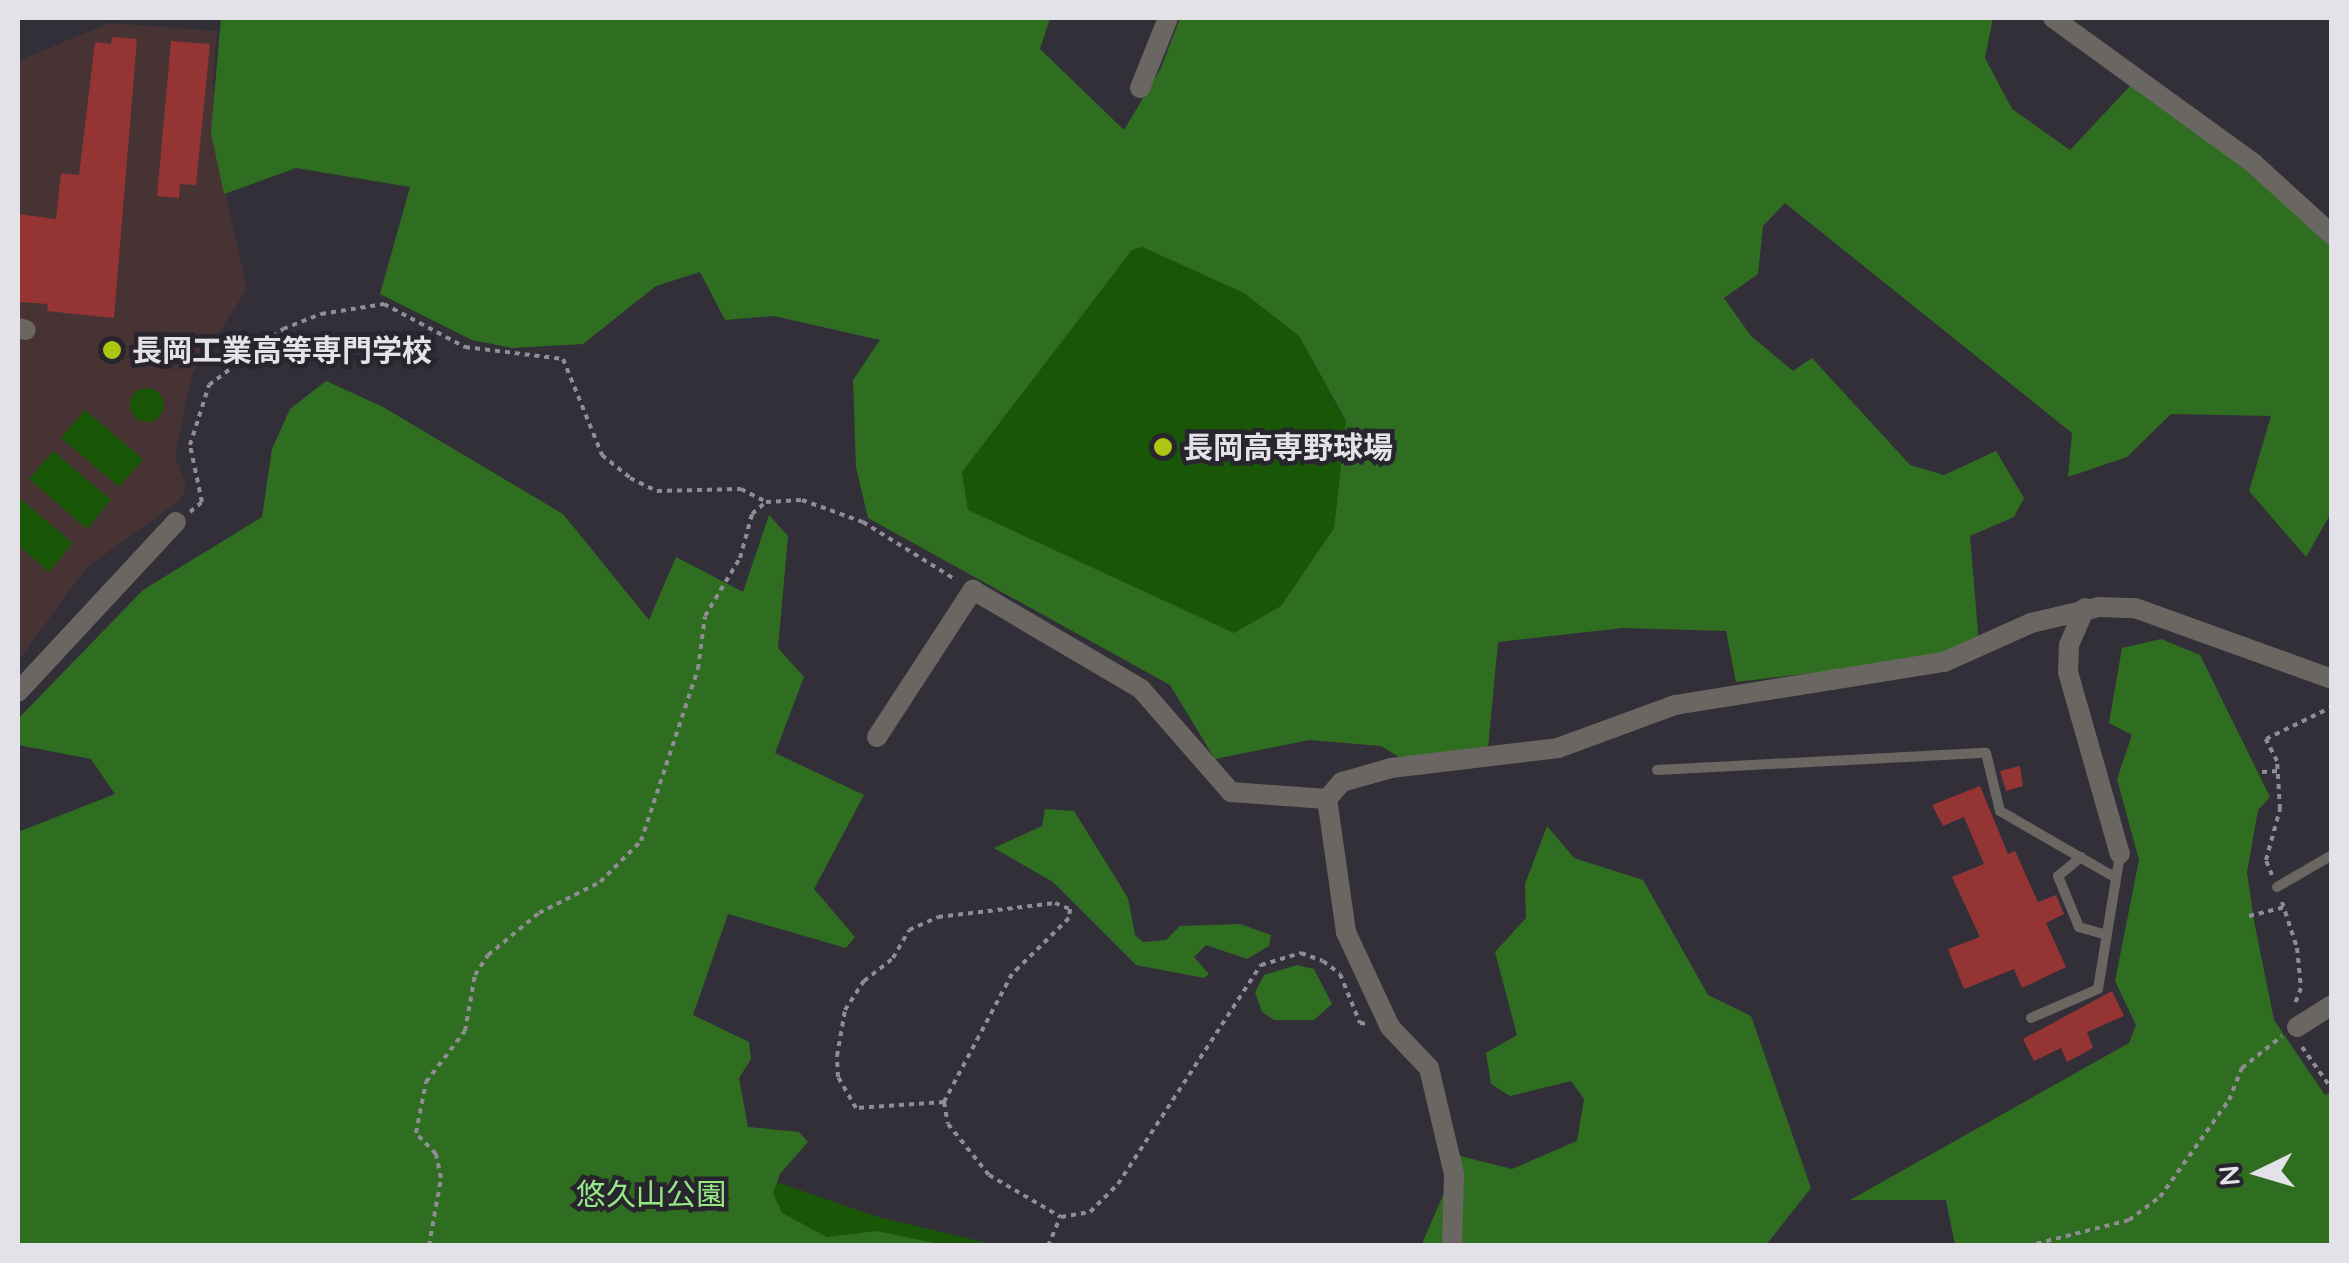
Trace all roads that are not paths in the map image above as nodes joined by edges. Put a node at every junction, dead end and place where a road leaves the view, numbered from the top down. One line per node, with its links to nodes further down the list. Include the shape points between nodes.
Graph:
1 (1168, 18): 3 (street)
2 (2053, 18): 4 (street, via 2252,164)
3 (1140, 88)
4 (2332, 235)
5 (176, 522): 8 (street)
6 (2085, 608): 7 (street, via 2135,608); 11 (street, via 2030,623 1944,662 1675,706 1558,748 1391,768 1342,782); 12 (street, via 2069,645 2068,672)
7 (2332, 679)
8 (18, 692)
9 (877, 736): 11 (street, via 973,590 1141,689 1231,792)
10 (1657, 770): 14 (lane, via 1986,753 2000,811)
11 (1327, 800): 21 (street, via 1346,932 1390,1028 1429,1068 1454,1174)
12 (2120, 854): 15 (lane)
13 (2332, 855): 16 (lane)
14 (2080, 857): 15 (lane); 17 (lane, via 2058,876 2079,926)
15 (2116, 878): 17 (lane)
16 (2278, 887)
17 (2107, 935): 19 (lane, via 2098,989)
18 (2332, 1005): 20 (street)
19 (2030, 1018)
20 (2297, 1026)
21 (1452, 1246)

